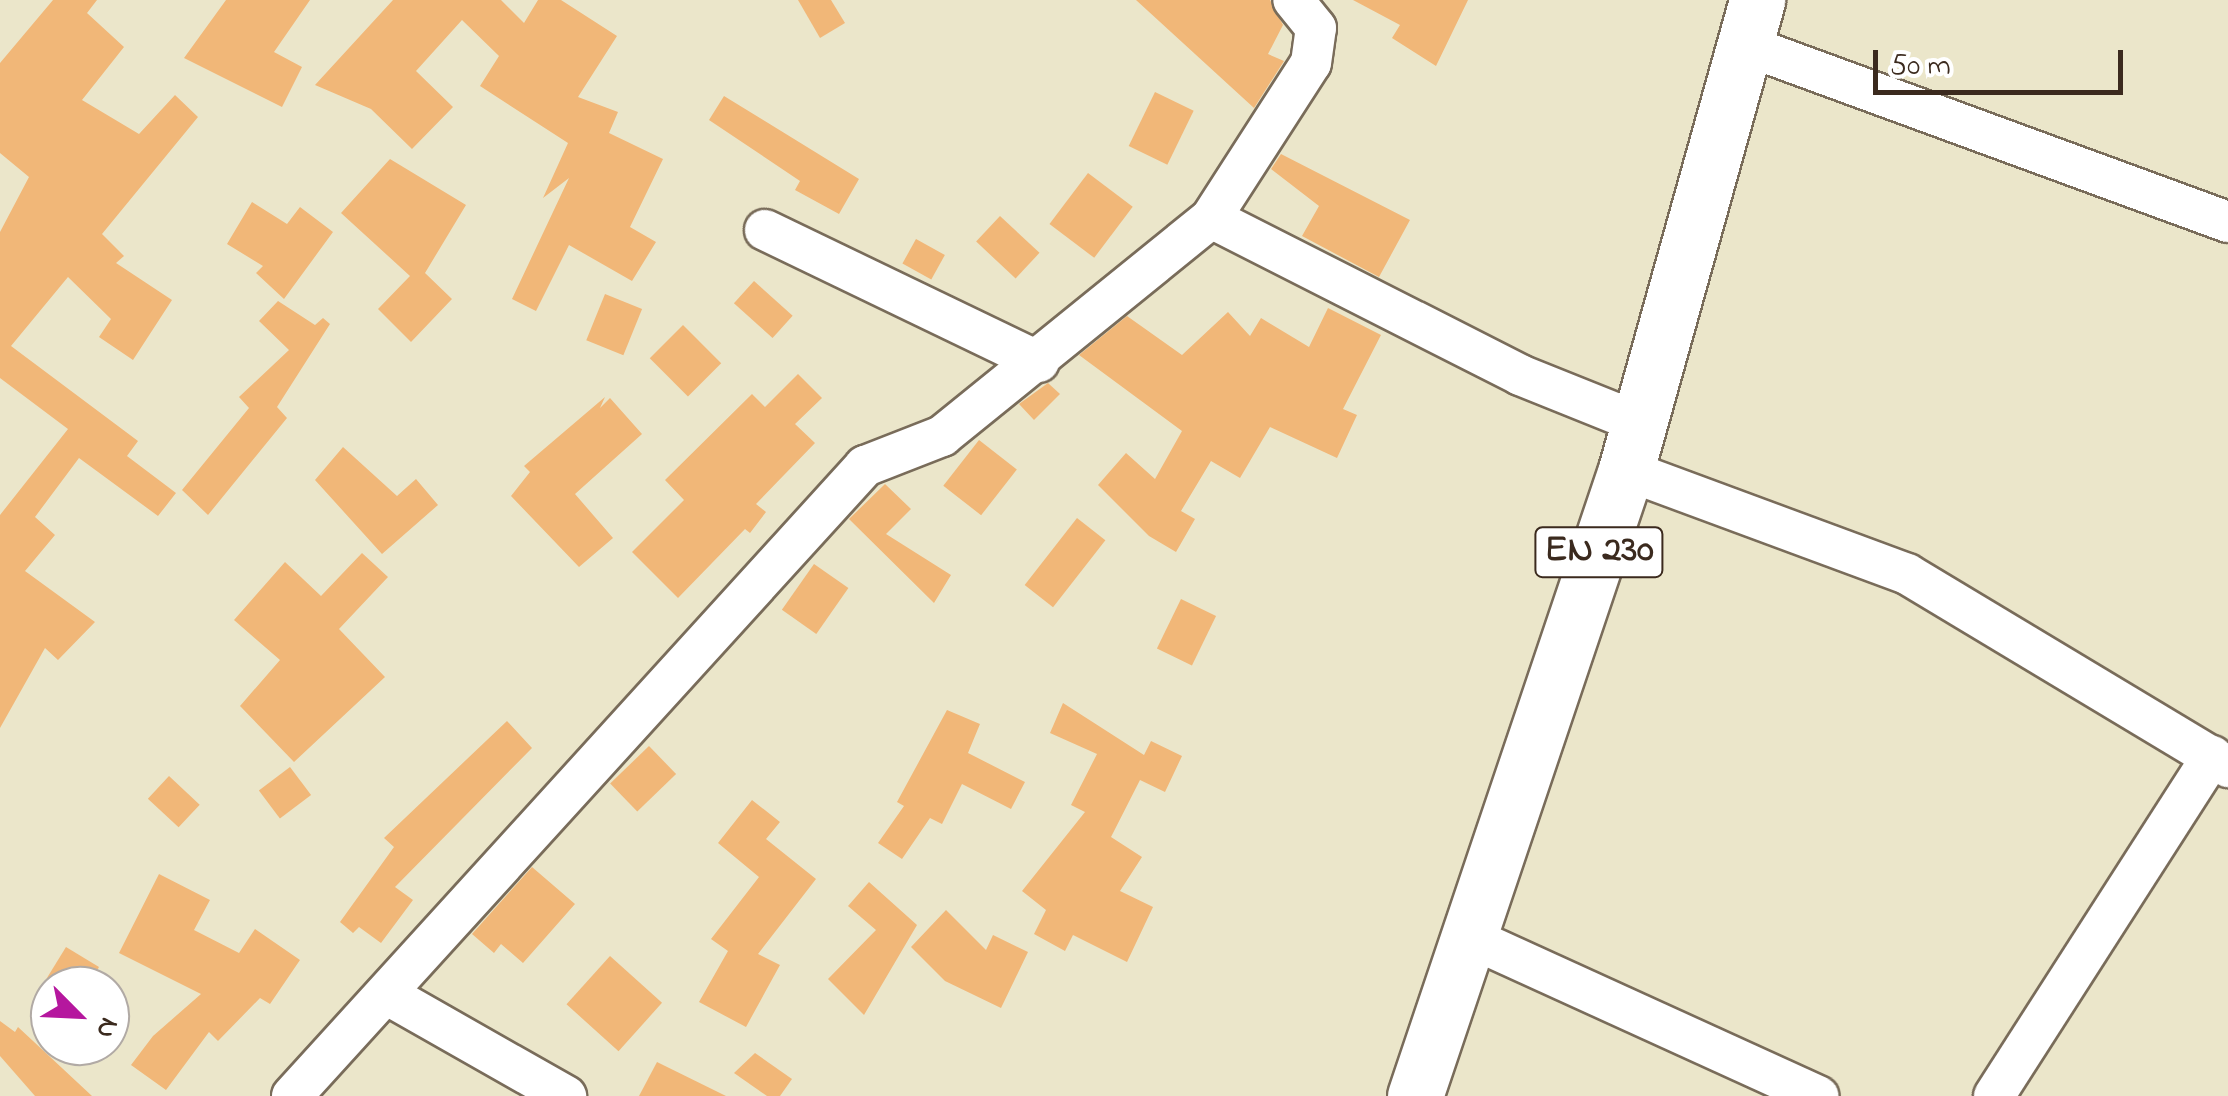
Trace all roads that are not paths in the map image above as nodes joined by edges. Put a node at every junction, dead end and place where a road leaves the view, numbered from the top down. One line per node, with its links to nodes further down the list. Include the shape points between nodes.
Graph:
1 (1293, 0): 3 (street, via 1316,28 1311,63)
2 (1751, 22): 4 (street); 7 (main road, EN 230)
3 (1211, 218): 6 (street); 7 (street, via 1520,374)
4 (2228, 222)
5 (766, 230): 6 (street)
6 (1039, 362): 10 (street, via 942,436 865,466)
7 (1632, 446): 8 (street, via 1907,574); 9 (main road, EN 230)
8 (2220, 762): 15 (street)
9 (1469, 936): 13 (main road, EN 230); 14 (street)
10 (388, 995): 11 (street); 12 (street)
11 (292, 1096)
12 (566, 1096)
13 (1415, 1096)
14 (1818, 1096)
15 (1994, 1096)

